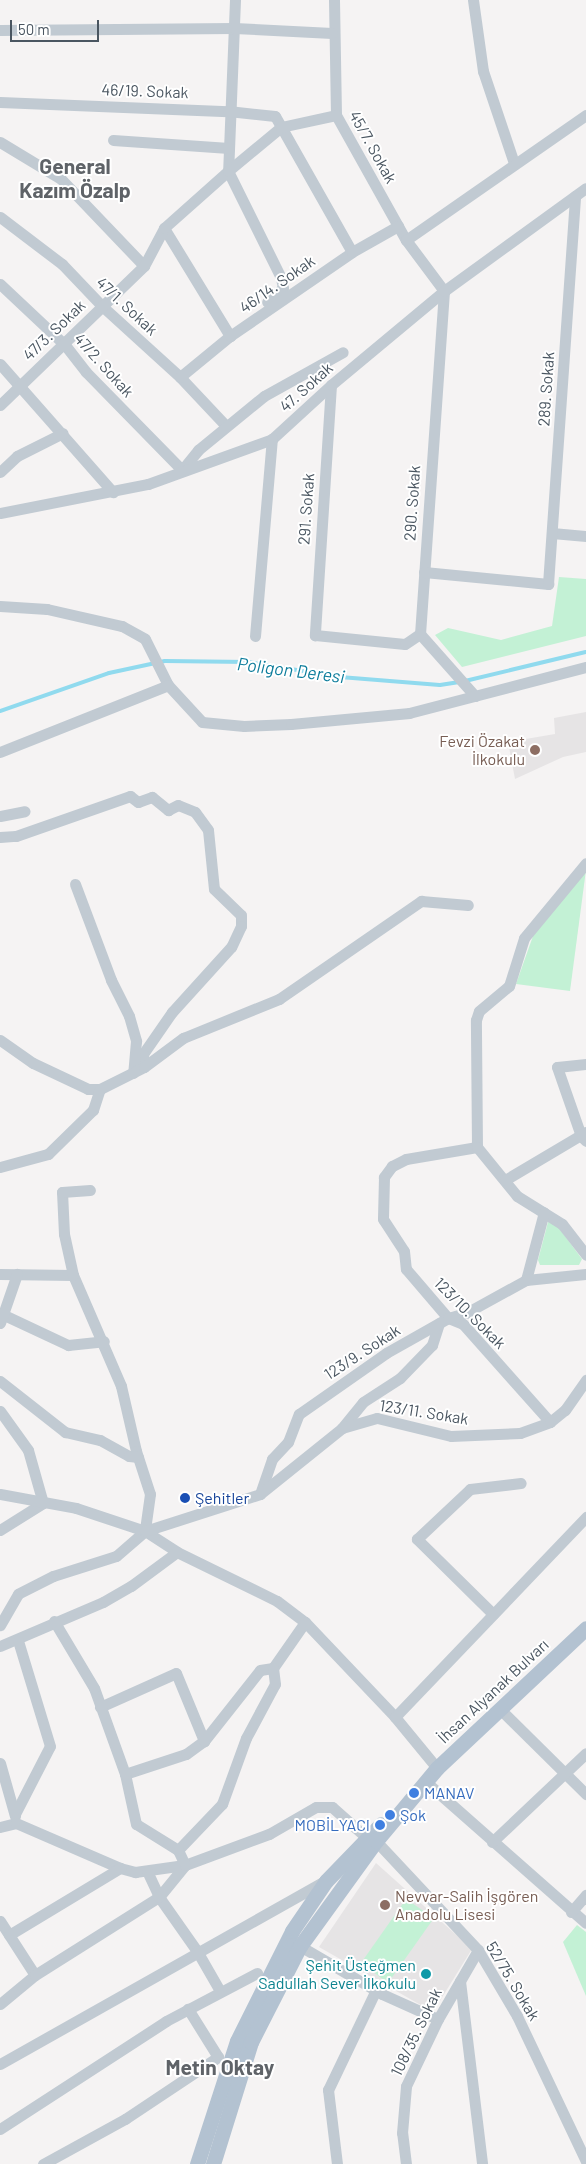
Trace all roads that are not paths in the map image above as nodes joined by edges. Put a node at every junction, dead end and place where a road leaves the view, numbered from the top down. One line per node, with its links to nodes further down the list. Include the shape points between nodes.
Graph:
1 (235, 0): 4 (street)
2 (334, 0): 6 (street, 45/7. Sokak)
3 (473, 0): 15 (street, via 483,71)
4 (234, 28): 5 (street); 6 (street); 8 (street)
5 (0, 30)
6 (332, 33): 10 (street, 45/7. Sokak)
7 (0, 102): 8 (street, 46/19. Sokak)
8 (228, 111): 11 (street, 46/19. Sokak, via 275,116); 14 (street)
9 (586, 115): 15 (street)
10 (336, 116): 11 (street); 20 (street, 45/7. Sokak)
11 (281, 127): 16 (street); 23 (street)
12 (113, 140): 14 (street)
13 (0, 142): 24 (street, via 61,179)
14 (229, 148): 16 (street)
15 (514, 163): 22 (street)
16 (228, 171): 21 (street); 27 (street, via 281,278 283,288)
17 (586, 188): 18 (street, 47. Sokak)
18 (575, 196): 26 (street, 47. Sokak); 44 (street, 289. Sokak)
19 (0, 217): 28 (street, 47/1. Sokak, via 62,264)
20 (398, 226): 22 (street, 45/7. Sokak); 23 (street, 46/14. Sokak)
21 (164, 228): 24 (street, 47/3. Sokak); 29 (street)
22 (406, 240): 26 (street, 45/7. Sokak)
23 (352, 252): 29 (street, 46/14. Sokak)
24 (144, 266): 28 (street, 47/3. Sokak)
25 (0, 284): 30 (street, 47/2. Sokak)
26 (444, 291): 35 (street, 47. Sokak); 46 (street, 290. Sokak)
27 (267, 302)
28 (102, 306): 30 (street, 47/3. Sokak); 33 (street, 47/1. Sokak)
29 (230, 336): 33 (street, 46/14. Sokak)
30 (65, 345): 34 (street, 47/3. Sokak); 40 (street, 47/2. Sokak, via 86,372)
31 (343, 352): 37 (street, via 264,396)
32 (0, 364): 34 (street)
33 (180, 377): 37 (street, 47/1. Sokak)
34 (20, 385): 36 (street, 47/3. Sokak); 38 (street)
35 (331, 385): 39 (street, 47. Sokak); 48 (street, 291. Sokak, via 315,635 405,644)
36 (0, 406)
37 (226, 426): 40 (street, via 198,450)
38 (63, 433): 41 (street, via 17,456); 42 (street)
39 (272, 439): 40 (street, 47. Sokak); 49 (street)
40 (182, 470): 42 (street, 47. Sokak)
41 (0, 472)
42 (113, 492): 43 (street, 47. Sokak)
43 (0, 512)
44 (552, 533): 45 (street); 46 (street, 289. Sokak, via 548,584)
45 (586, 536)
46 (424, 572): 48 (street, 290. Sokak)
47 (0, 606): 51 (street, via 47,609 122,626 145,639)
48 (420, 634): 52 (street)
49 (255, 636)
50 (586, 667): 52 (street)
51 (168, 684): 52 (street, via 202,722 244,726 409,713); 53 (street)
52 (471, 693)
53 (0, 752)
54 (25, 811): 55 (street)
55 (0, 816)
56 (0, 837): 62 (street, via 16,836 130,796 138,802 152,797 168,810 178,805 196,812 208,830 214,889 241,915 241,926 231,946 172,1012 143,1054)
57 (586, 863): 66 (street, via 524,938 509,986 479,1011 476,1020)
58 (75, 884): 63 (street, via 111,980 129,1016 136,1041)
59 (468, 905): 62 (street, via 421,901 279,999 183,1038)
60 (0, 1040): 64 (street, via 41,1066 88,1089)
61 (586, 1064): 65 (street, via 557,1067)
62 (144, 1067): 63 (street)
63 (133, 1073): 64 (street)
64 (100, 1089): 67 (street, via 93,1110 48,1154)
65 (584, 1136): 68 (street)
66 (477, 1147): 68 (street); 78 (street, 123/10. Sokak, via 398,1162 384,1177 383,1219 404,1251 406,1269)
67 (0, 1166)
68 (505, 1180): 70 (street, via 517,1196)
69 (90, 1190): 75 (street, via 62,1192 64,1234)
70 (544, 1212): 71 (street, via 562,1224); 76 (street)
71 (586, 1256)
72 (0, 1274): 73 (street)
73 (17, 1274): 75 (street); 77 (street)
74 (586, 1274): 76 (street, 123/9. Sokak)
75 (73, 1275): 79 (street)
76 (526, 1280): 78 (street, 123/9. Sokak)
77 (2, 1319): 79 (street, via 68,1345)
78 (443, 1321): 83 (street, 123/10. Sokak, via 463,1324); 84 (street, via 432,1345 400,1378 362,1402); 88 (street, 123/9. Sokak, via 386,1353 299,1414 288,1442 272,1459)
79 (104, 1341): 85 (street, via 121,1386)
80 (586, 1380): 83 (street, 123/11. Sokak, via 565,1410)
81 (0, 1381): 85 (street, via 65,1432 100,1440 129,1456)
82 (0, 1411): 89 (street, via 28,1450)
83 (550, 1422): 84 (street, 123/11. Sokak, via 520,1432 474,1436 451,1436 377,1418)
84 (342, 1428): 88 (street, 123/11. Sokak)
85 (138, 1457): 92 (street, via 150,1494)
86 (521, 1483): 94 (street, via 470,1489 417,1538)
87 (0, 1494): 89 (street)
88 (260, 1494): 92 (street, 123/11. Sokak)
89 (43, 1503): 91 (street); 92 (street, via 76,1508)
90 (586, 1517): 94 (street)
91 (0, 1530)
92 (145, 1531): 93 (street); 97 (street, via 116,1556 53,1576 18,1594)
93 (177, 1552): 95 (street, via 124,1590); 96 (street, via 277,1601)
94 (493, 1614): 104 (street)
95 (54, 1620): 99 (street); 102 (street, via 94,1688)
96 (305, 1622): 101 (street); 104 (street)
97 (0, 1625)
98 (586, 1628): 103 (main road, İhsan Alyanak Bulvarı)
99 (18, 1641): 100 (street); 113 (street, via 50,1746)
100 (0, 1646)
101 (273, 1668): 105 (street, via 260,1670 228,1707 221,1724); 117 (street, via 275,1684 246,1738 222,1804)
102 (100, 1707): 105 (street, via 176,1673); 109 (street)
103 (500, 1710): 108 (main road, İhsan Alyanak Bulvarı); 110 (street)
104 (395, 1717): 108 (street)
105 (204, 1741): 109 (street, via 186,1754)
106 (586, 1753): 110 (street)
107 (0, 1763): 113 (street)
108 (437, 1768): 111 (main road, İhsan Alyanak Bulvarı)
109 (125, 1774): 117 (street, via 136,1824)
110 (564, 1775): 112 (street); 116 (street)
111 (426, 1782): 115 (main road, İhsan Alyanak Bulvarı); 116 (street)
112 (586, 1794)
113 (16, 1819): 114 (street); 119 (street, 52/75. Sokak)
114 (0, 1827)
115 (371, 1839): 118 (street, 52/75. Sokak, via 332,1807 316,1807 269,1834); 121 (main road); 128 (main road); 129 (street, 52/75. Sokak)
116 (492, 1842): 124 (street)
117 (178, 1850): 118 (street)
118 (185, 1866): 120 (street, 52/75. Sokak); 123 (street)
119 (120, 1868): 120 (street, 52/75. Sokak); 127 (street)
120 (148, 1871): 123 (street)
121 (326, 1881): 130 (street); 143 (main road, via 292,1931 236,2041)
122 (586, 1895): 124 (street)
123 (159, 1897): 130 (street); 132 (street)
124 (571, 1912): 126 (street)
125 (0, 1922): 127 (street)
126 (586, 1923)
127 (9, 1935): 132 (street)
128 (300, 1946): 134 (street); 144 (main road, via 251,2042)
129 (478, 1950): 133 (street, 108/35. Sokak); 141 (street, 52/75. Sokak, via 517,2016)
130 (197, 1951): 135 (street); 139 (street)
131 (257, 1973): 135 (street)
132 (35, 1975): 136 (street)
133 (460, 1981): 138 (street, 108/35. Sokak); 147 (street)
134 (376, 1990): 138 (street); 145 (street, via 328,2090)
135 (220, 1992): 137 (street)
136 (0, 2004)
137 (188, 2010): 140 (street); 142 (street, via 218,2056 125,2119)
138 (438, 2020): 146 (street, 108/35. Sokak, via 406,2086 402,2134)
139 (0, 2064)
140 (0, 2129)
141 (586, 2161)
142 (43, 2164)
143 (197, 2164)
144 (213, 2164)
145 (336, 2164)
146 (406, 2164)
147 (482, 2164)

